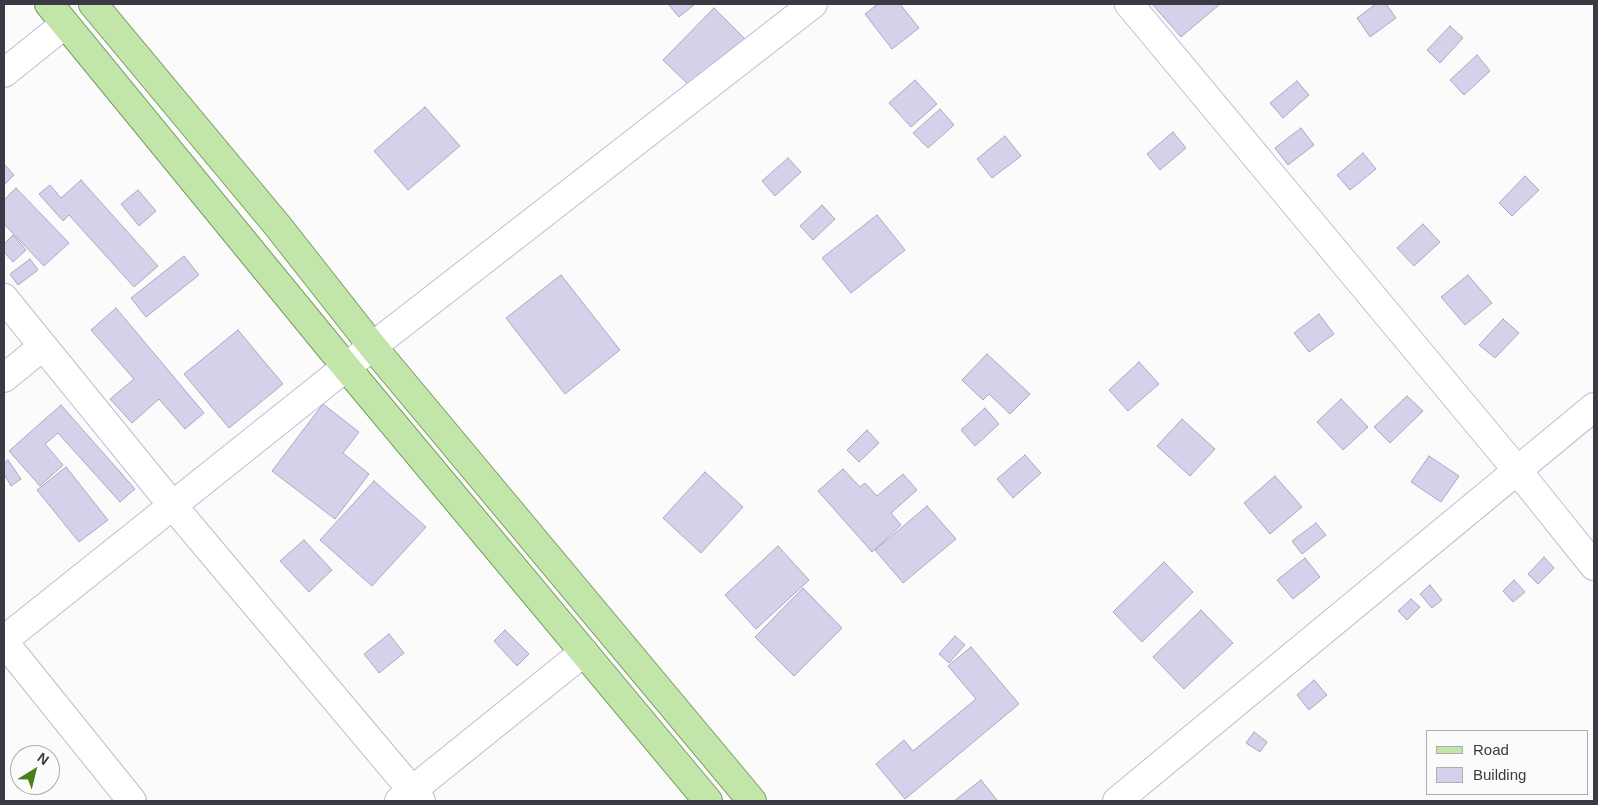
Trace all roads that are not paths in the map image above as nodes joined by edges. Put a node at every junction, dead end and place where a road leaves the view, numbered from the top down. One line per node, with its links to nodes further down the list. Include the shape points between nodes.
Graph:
1 (93, 4): 8 (main road, via 277,225)
2 (813, 4): 8 (street)
3 (1129, 4): 12 (street)
4 (57, 14): 5 (street); 9 (main road)
5 (4, 73)
6 (4, 298): 7 (street)
7 (42, 347): 10 (street); 13 (street)
8 (373, 347): 9 (street); 20 (main road)
9 (346, 367): 13 (street); 16 (main road)
10 (4, 378)
11 (1594, 407): 12 (street)
12 (1517, 470): 14 (street); 21 (street)
13 (173, 506): 15 (street); 17 (street)
14 (1594, 566)
15 (4, 641): 18 (street)
16 (584, 652): 17 (street); 19 (main road)
17 (411, 798)
18 (132, 801)
19 (708, 801)
20 (752, 801)
21 (1117, 801)

